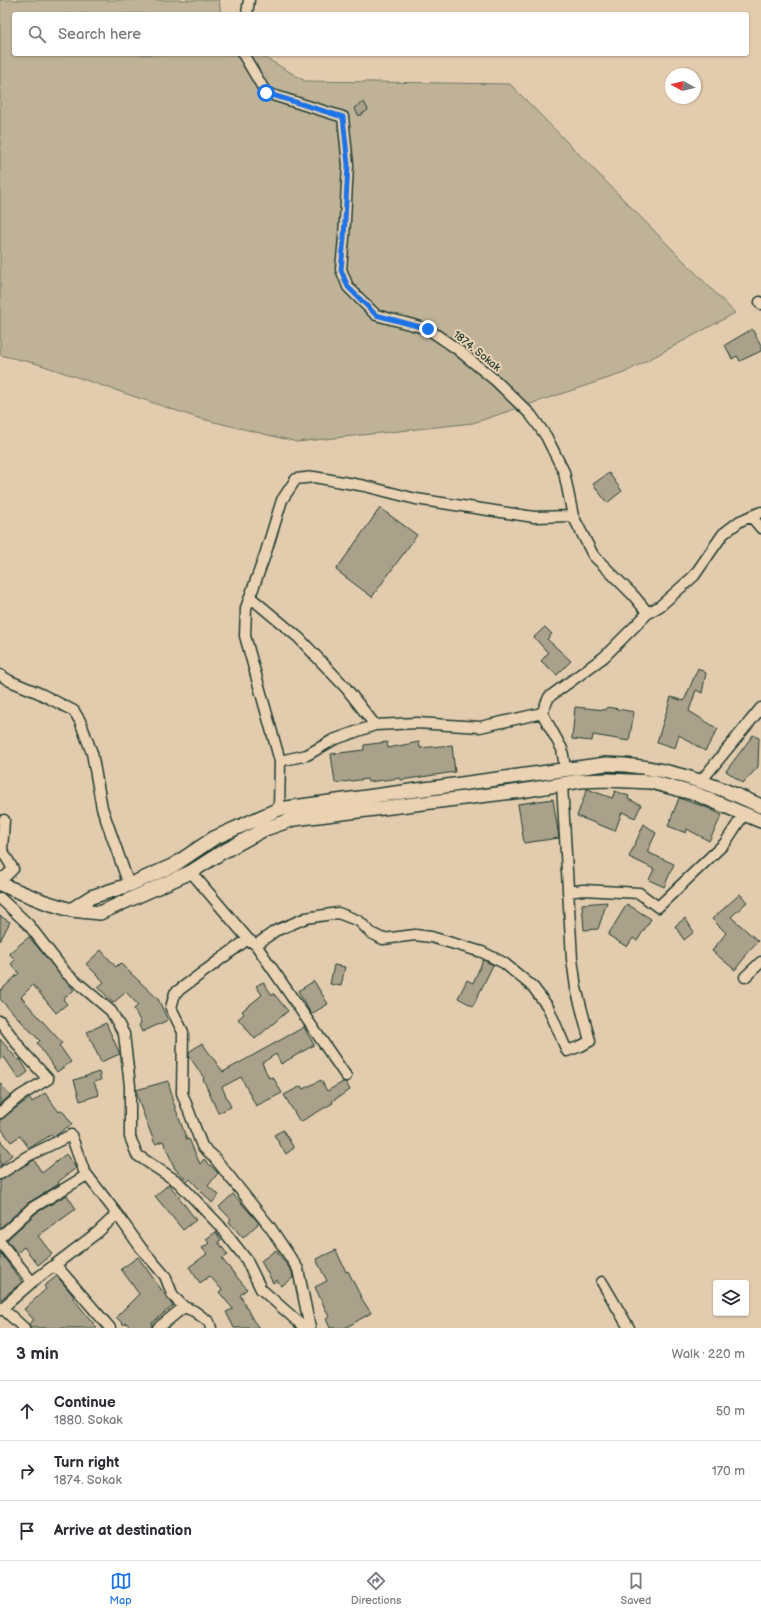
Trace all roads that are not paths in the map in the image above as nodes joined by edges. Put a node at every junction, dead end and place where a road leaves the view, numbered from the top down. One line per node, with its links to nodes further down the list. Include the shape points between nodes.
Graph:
1 (250, 0): 2 (street)
2 (247, 12)
3 (244, 56): 5 (street, 1874. Sokak, via 266,93 343,117 348,165 341,270 348,287 376,315 428,329 484,372 531,415 546,436 564,472)
4 (761, 512): 6 (street)
5 (573, 516): 8 (street, via 534,517 416,499 314,477 296,479 282,500); 9 (street, 1874. Sokak, via 593,555)
6 (751, 516): 7 (street); 9 (street, via 723,534 694,576 660,606)
7 (761, 528)
8 (250, 597): 13 (street, via 299,638 346,688); 14 (street, via 246,608 245,636)
9 (648, 613): 12 (street, via 604,657 549,697)
10 (0, 675): 26 (street, via 74,711 92,753 102,808)
11 (761, 708): 16 (street)
12 (542, 713): 13 (street, via 480,727 417,723); 15 (street, via 562,749)
13 (375, 724): 14 (street, via 333,740 307,755)
14 (280, 761): 19 (street)
15 (565, 768): 16 (street, via 633,764); 19 (street)
16 (701, 781): 18 (street)
17 (562, 784): 20 (street, via 608,780 650,782 696,794); 23 (street, via 294,819 265,829); 27 (street)
18 (759, 802)
19 (279, 808): 26 (street, via 214,838 174,864)
20 (744, 814): 22 (street); 27 (street, via 725,843 658,907 639,893 583,890)
21 (4, 820): 24 (street, via 2,850 13,869)
22 (761, 821)
23 (191, 872): 29 (street, via 100,913); 30 (street)
24 (0, 878)
25 (0, 884): 29 (street)
26 (129, 884): 29 (street, via 91,897)
27 (568, 892): 30 (street, via 576,988 590,1041 567,1051 548,1007 533,987 504,963 482,952 431,937 415,935 383,939 371,933 359,921 338,913 306,918)
28 (0, 898): 50 (street, via 28,924 66,973 111,1011 124,1034 130,1086 130,1137 137,1155 178,1182 220,1226 246,1259 261,1289)
29 (71, 910)
30 (252, 942): 34 (street); 51 (street, via 175,993 171,1008 183,1032 182,1093 202,1146 270,1227 298,1269)
31 (761, 962): 32 (street)
32 (745, 977)
33 (0, 1021): 35 (street, via 48,1079 20,1096)
34 (346, 1076)
35 (0, 1113)
36 (0, 1174): 37 (street, via 28,1156 71,1135)
37 (87, 1175): 38 (street); 39 (street, via 32,1208)
38 (117, 1214): 41 (street); 44 (street, via 165,1276 173,1296)
39 (0, 1237)
40 (0, 1242): 42 (street)
41 (52, 1267): 42 (street); 47 (street, via 60,1270)
42 (32, 1282): 45 (street)
43 (602, 1282): 52 (street)
44 (184, 1307): 48 (street); 49 (street, via 209,1322)
45 (1, 1309): 46 (street)
46 (24, 1328)
47 (110, 1328)
48 (158, 1328)
49 (211, 1328)
50 (305, 1328)
51 (310, 1328)
52 (629, 1328)

